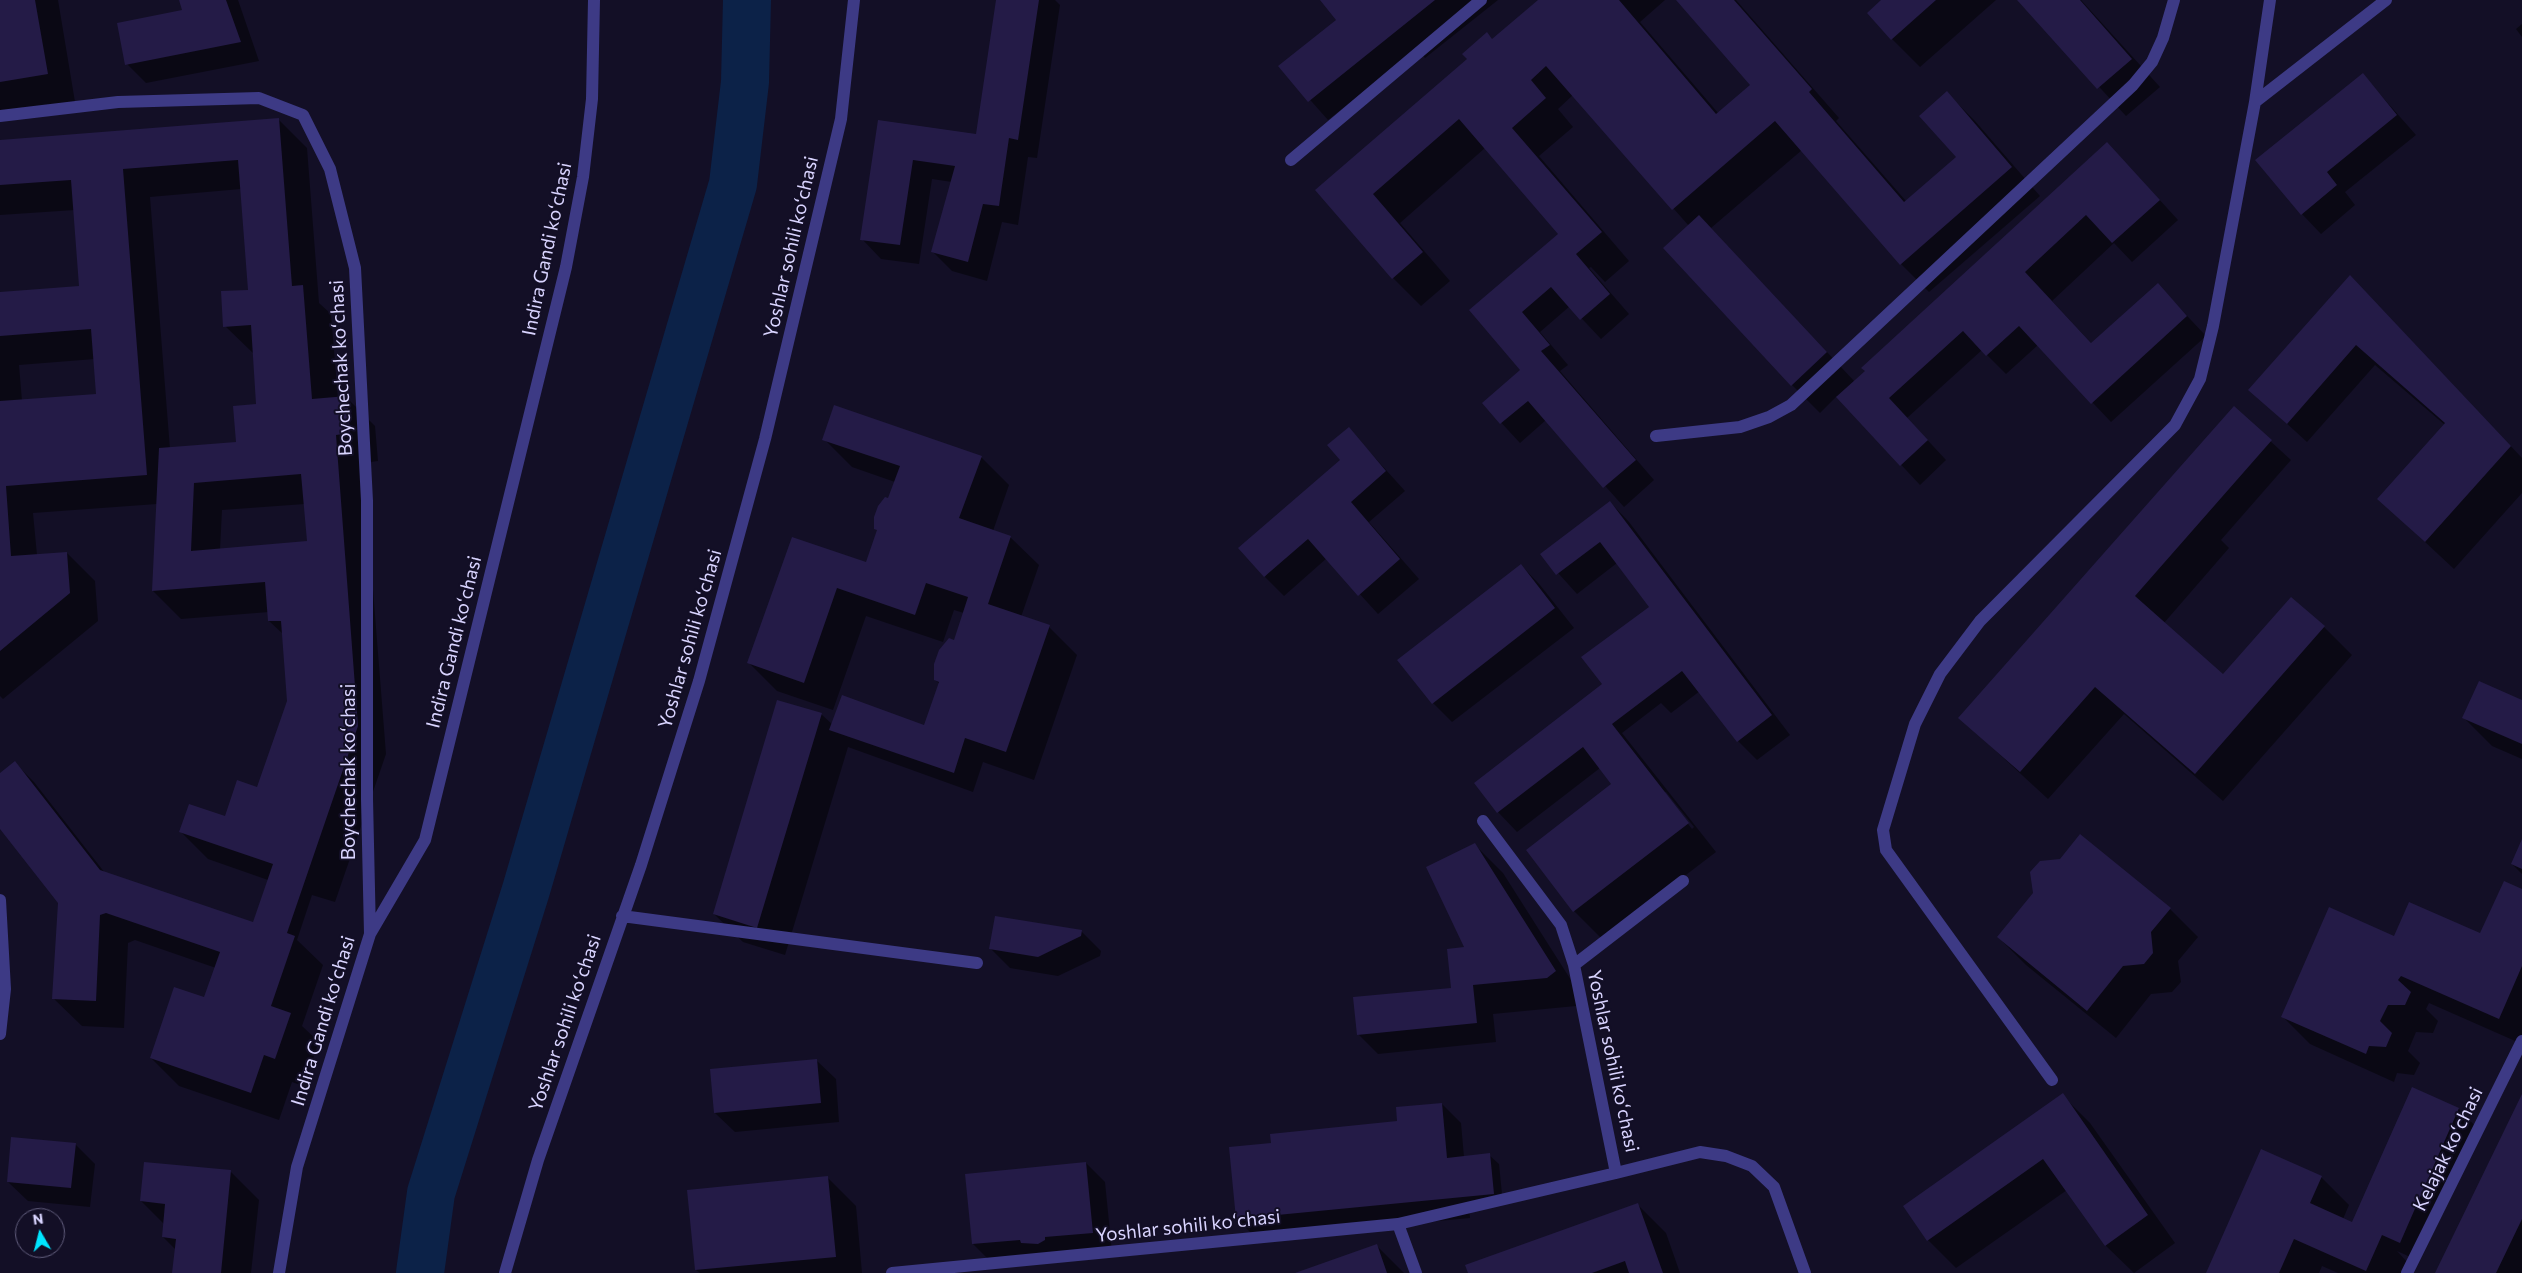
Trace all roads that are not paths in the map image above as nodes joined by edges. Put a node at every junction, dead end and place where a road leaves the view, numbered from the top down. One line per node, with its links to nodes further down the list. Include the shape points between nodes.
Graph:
1 (594, 0): 15 (street, Indira Gandi koʻchasi, via 592,99 583,177 566,267 424,840)
2 (854, 0): 14 (street, Yoshlar sohili koʻchasi, via 841,119 765,439 698,681)
3 (1481, 0): 9 (street)
4 (2174, 0): 10 (street, via 2152,62 2133,85 1790,405 1769,417 1740,427)
5 (2270, 0): 7 (street)
6 (2386, 0): 7 (street)
7 (2255, 102): 20 (street, via 2200,379 2175,425 1980,622 1940,674 1915,724 1883,830 1886,850)
8 (0, 116): 15 (street, Boychechak koʻchasi, via 118,102 259,98 303,115 330,169 355,268 367,500)
9 (1291, 160)
10 (1656, 436)
11 (1484, 821): 17 (street, Yoshlar sohili koʻchasi, via 1561,926)
12 (1683, 881): 17 (street)
13 (0, 900): 18 (street, via 5,989)
14 (622, 916): 16 (street); 25 (street, Yoshlar sohili koʻchasi, via 538,1160)
15 (370, 934): 24 (street, Indira Gandi koʻchasi, via 297,1167)
16 (978, 963)
17 (1574, 965): 21 (street, Yoshlar sohili koʻchasi)
18 (0, 1034)
19 (2522, 1041): 29 (street, Kelajak koʻchasi)
20 (2052, 1080)
21 (1616, 1173): 22 (street, Yoshlar sohili koʻchasi); 28 (street, via 1700,1152 1726,1156 1752,1166 1774,1187)
22 (1398, 1224): 23 (street, Yoshlar sohili koʻchasi); 27 (street)
23 (983, 1269): 26 (street, Yoshlar sohili koʻchasi)
24 (279, 1273)
25 (505, 1273)
26 (892, 1273)
27 (1416, 1273)
28 (1805, 1273)
29 (2408, 1273)

